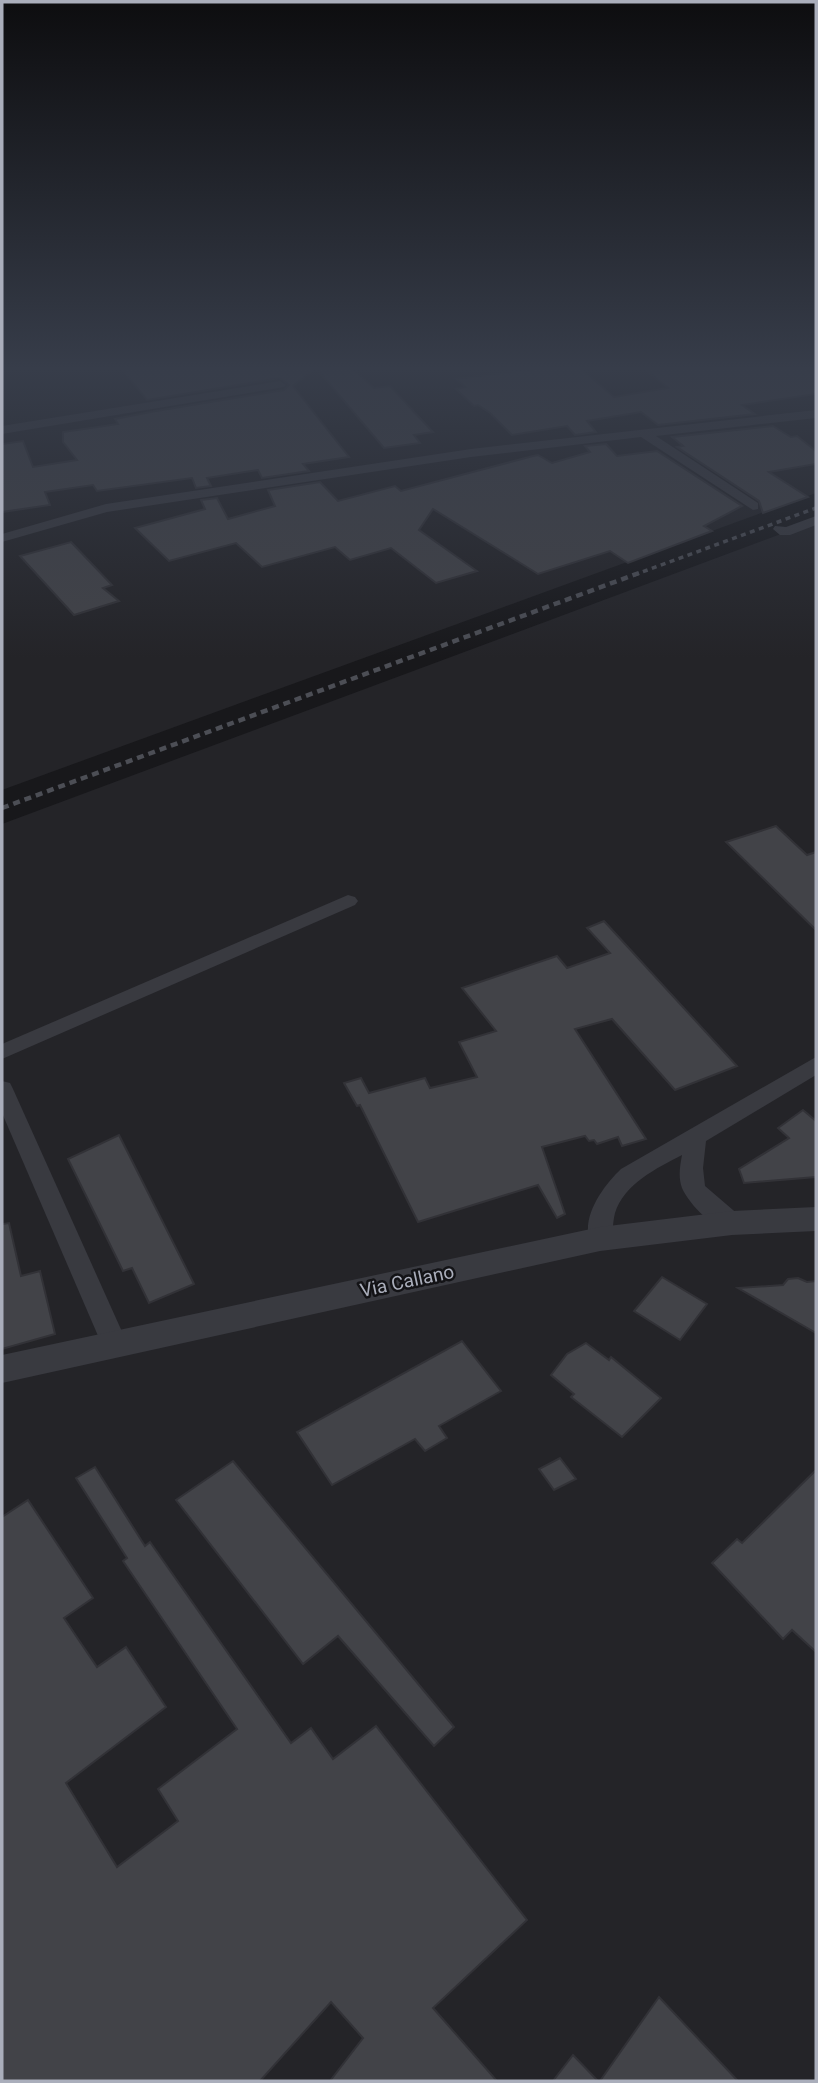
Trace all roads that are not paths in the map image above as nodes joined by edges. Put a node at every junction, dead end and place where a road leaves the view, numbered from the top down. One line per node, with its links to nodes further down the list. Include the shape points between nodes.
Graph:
1 (397, 464): 6 (street, via 106,508)
2 (690, 464): 3 (street)
3 (753, 506)
4 (816, 520): 5 (street, via 785,532)
5 (780, 529)
6 (2, 538)
7 (348, 901): 8 (street)
8 (2, 1052)
9 (816, 1065): 11 (street)
10 (2, 1089): 15 (street)
11 (696, 1137): 13 (street, via 691,1186); 14 (street, via 627,1178 611,1194)
12 (816, 1219): 13 (street, Via Callano)
13 (732, 1223): 14 (street, Via Callano)
14 (600, 1239): 15 (street, Via Callano)
15 (115, 1345): 16 (street, Via Callano)
16 (2, 1369)

